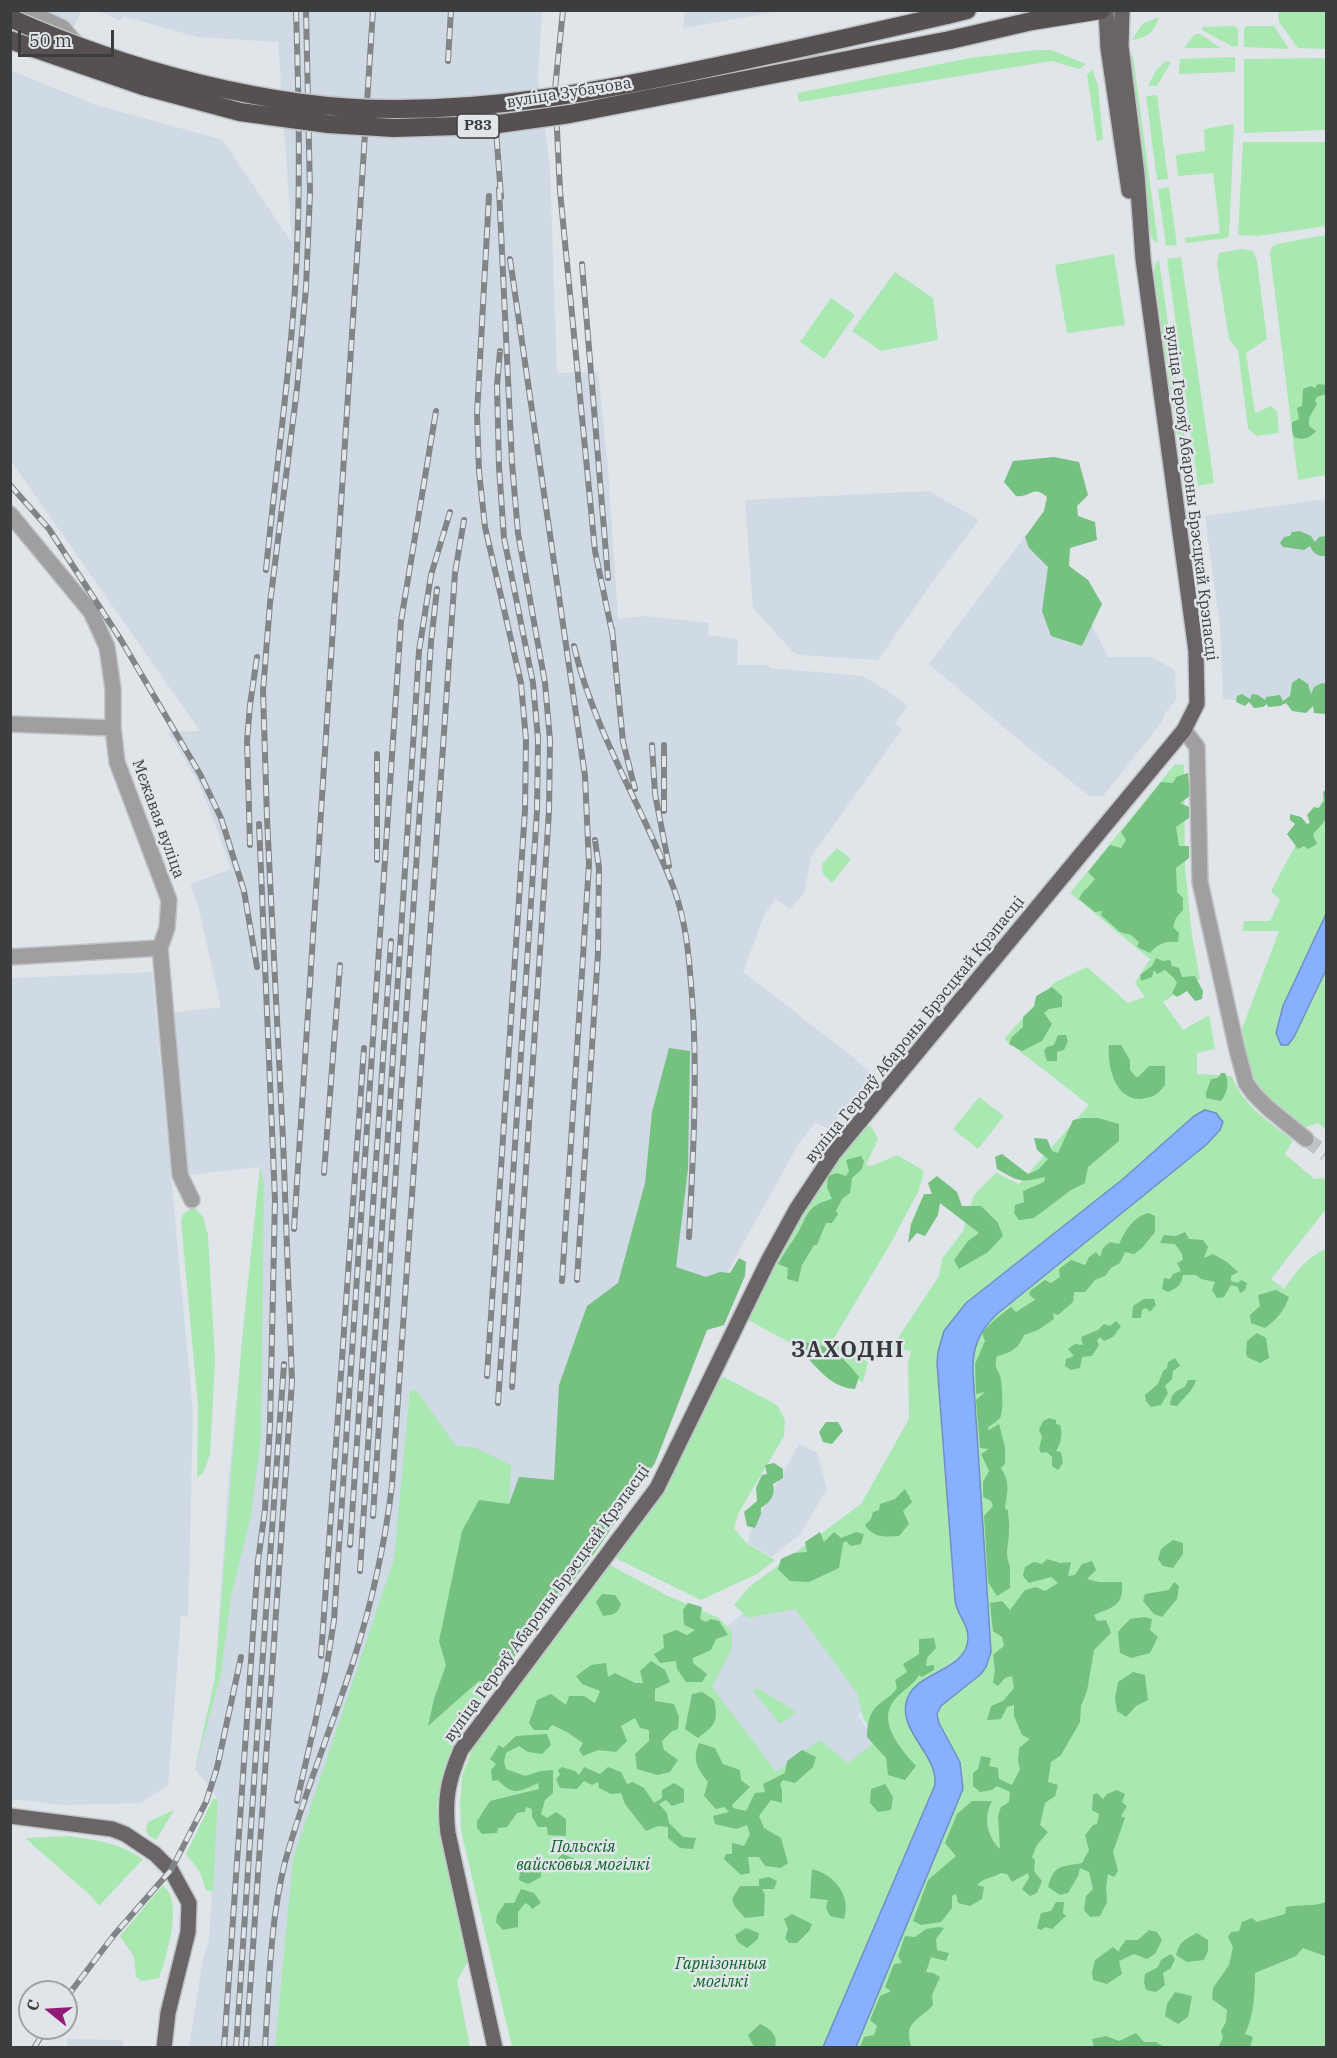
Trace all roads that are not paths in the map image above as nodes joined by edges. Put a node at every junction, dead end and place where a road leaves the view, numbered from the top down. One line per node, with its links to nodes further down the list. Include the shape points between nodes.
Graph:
1 (26, 10): 7 (street, via 63,28 87,56)
2 (967, 10): 5 (highway, вуліца Зубачова / Р83, bridge, via 567,96 489,106 395,110 330,106 244,93 147,68)
3 (1104, 10): 6 (highway, вуліца Зубачова / Р83, bridge, via 570,114 491,125 394,128 240,112 142,86); 8 (main road, вуліца Герояў Абароны Брэсцкай Крэпасці, via 1120,138)
4 (1122, 10): 8 (main road, вуліца Герояў Абароны Брэсцкай Крэпасці, via 1121,46)
5 (10, 18)
6 (10, 40)
7 (176, 86)
8 (1143, 259): 12 (main road, вуліца Герояў Абароны Брэсцкай Крэпасці, via 1194,631 1197,704)
9 (10, 514): 11 (street, Межавая вуліца, via 91,612 107,646)
10 (10, 723): 11 (street)
11 (113, 728): 13 (street, Межавая вуліца, via 117,762 169,900 167,928)
12 (1184, 730): 15 (street, via 1197,747 1200,882 1246,1083 1268,1108); 19 (main road, вуліца Герояў Абароны Брэсцкай Крэпасці, via 833,1154 768,1261 657,1488 461,1750 451,1773 445,1810)
13 (160, 948): 14 (street); 16 (street, Межавая вуліца, via 180,1174)
14 (10, 957)
15 (1306, 1139)
16 (192, 1200)
17 (10, 1816): 18 (main road, via 125,1833 171,1870 189,1903 188,1932 168,2013)
18 (164, 2048)
19 (495, 2048)

